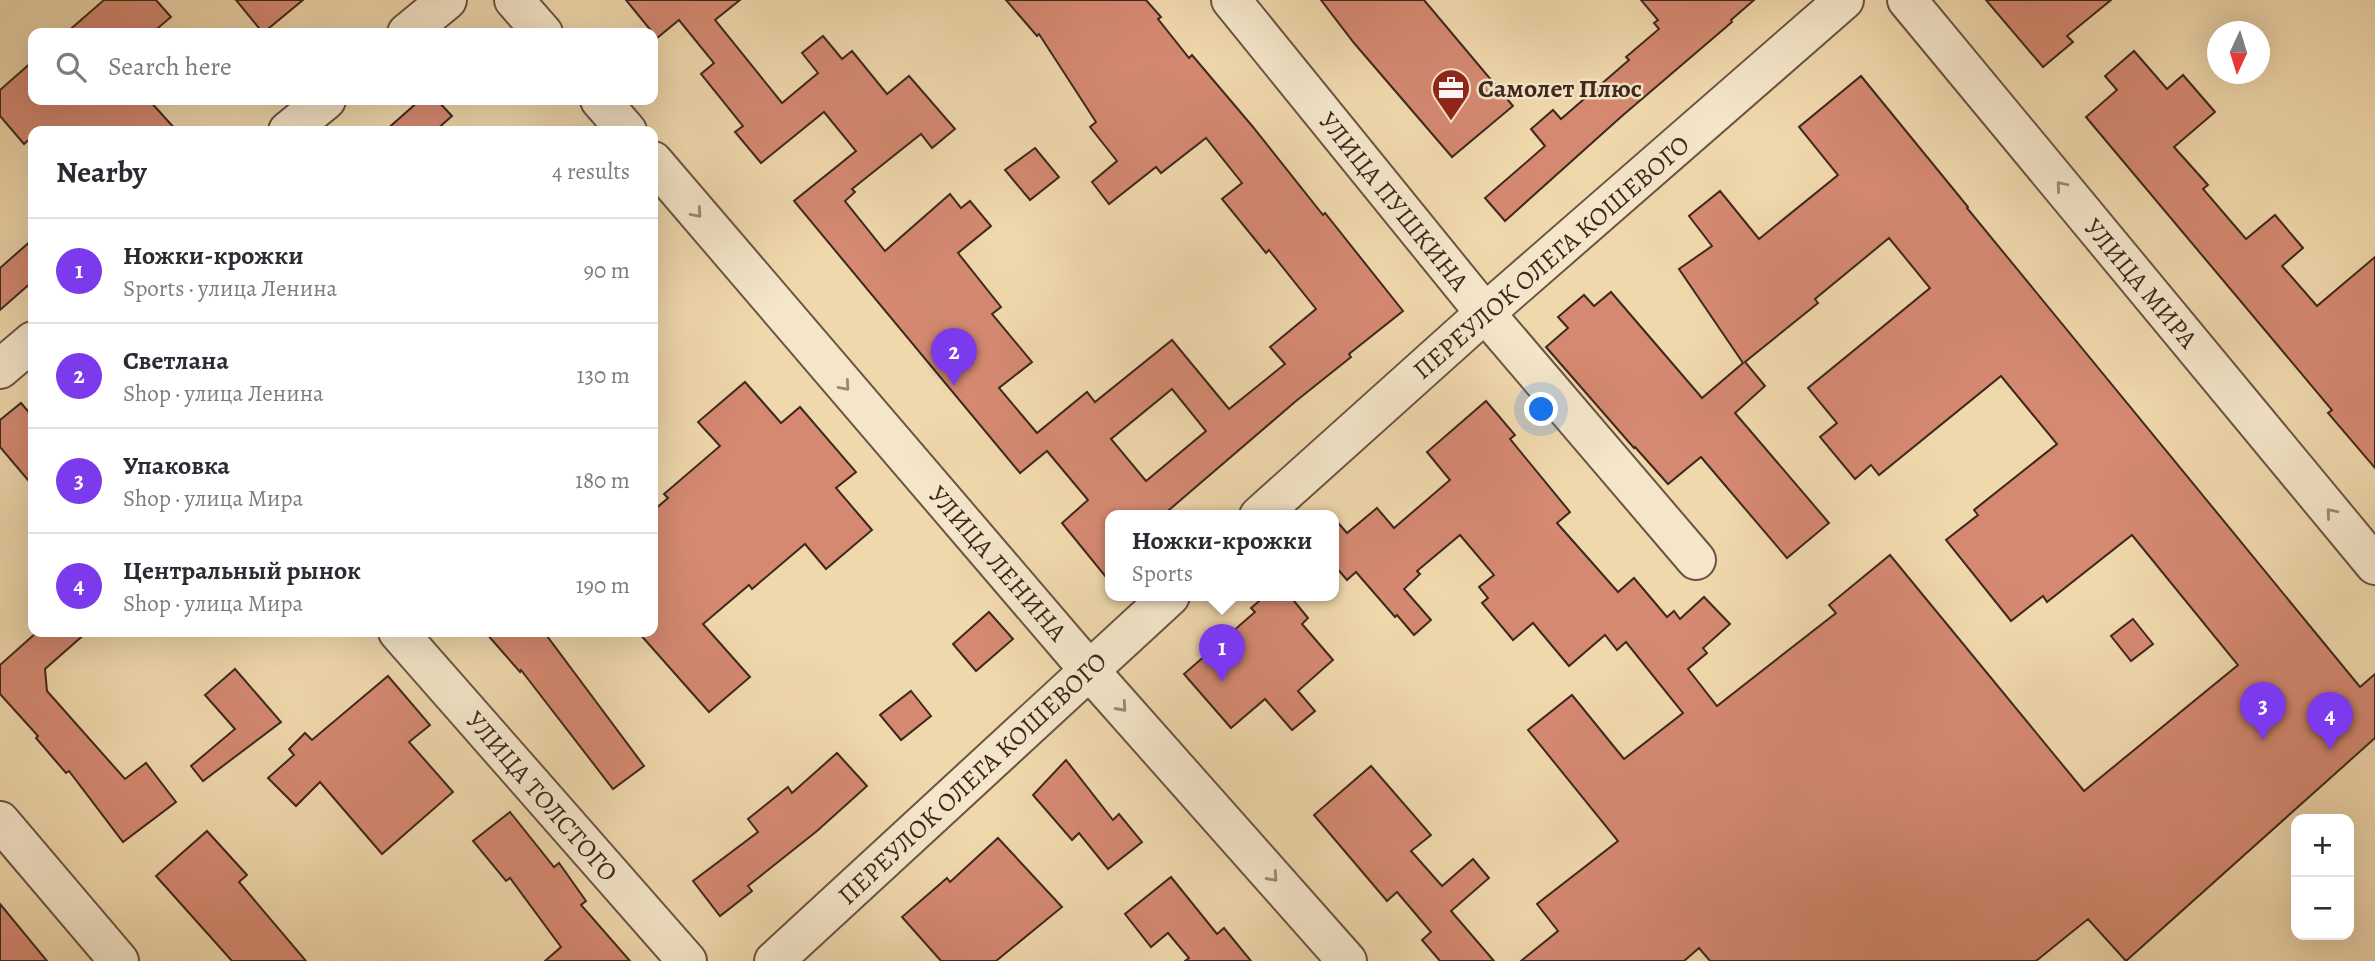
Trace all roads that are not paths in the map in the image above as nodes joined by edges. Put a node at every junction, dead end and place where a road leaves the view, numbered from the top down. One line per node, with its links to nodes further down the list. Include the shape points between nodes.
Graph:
1 (447, 0): 6 (street)
2 (514, 0): 7 (street)
3 (1231, 0): 13 (street, УЛИЦА ПУШКИНА)
4 (1844, 0): 13 (street, ПЕРЕУЛОК ОЛЕГА КОШЕВОГО)
5 (1907, 0): 18 (street, УЛИЦА МИРА, one-way to 5)
6 (413, 28)
7 (539, 28)
8 (320, 105): 10 (street)
9 (604, 105): 11 (street)
10 (294, 126)
11 (623, 126)
12 (658, 167): 21 (street, УЛИЦА ЛЕНИНА, one-way to 21)
13 (1485, 313): 16 (street, ПЕРЕУЛОК ОЛЕГА КОШЕВОГО); 17 (street, УЛИЦА ПУШКИНА)
14 (28, 345): 15 (street)
15 (0, 369)
16 (1266, 510)
17 (1696, 560)
18 (2375, 565)
19 (1165, 601): 21 (street, ПЕРЕУЛОК ОЛЕГА КОШЕВОГО)
20 (402, 637): 24 (street, УЛИЦА ТОЛСТОГО)
21 (1089, 670): 25 (street, ПЕРЕУЛОК ОЛЕГА КОШЕВОГО); 26 (street, УЛИЦА ЛЕНИНА, one-way to 26)
22 (0, 821): 23 (street)
23 (119, 961)
24 (687, 961)
25 (774, 961)
26 (1347, 961)

